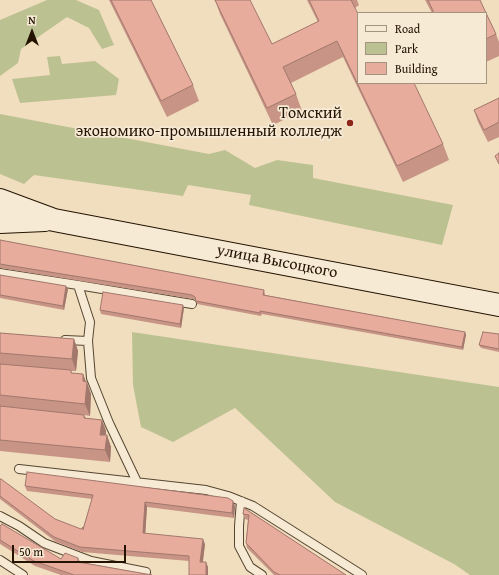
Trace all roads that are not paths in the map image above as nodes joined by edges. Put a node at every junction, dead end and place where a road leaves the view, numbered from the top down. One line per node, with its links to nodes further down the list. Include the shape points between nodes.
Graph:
1 (0, 200): 2 (main road, улица Высоцкого)
2 (54, 220): 3 (main road, улица Высоцкого); 7 (main road, улица Высоцкого)
3 (0, 222)
4 (0, 273): 5 (lane)
5 (78, 285): 6 (lane); 9 (lane, via 90,322)
6 (192, 304)
7 (499, 304)
8 (56, 339): 9 (lane)
9 (88, 341): 11 (lane, via 88,378 105,423)
10 (19, 469): 11 (lane)
11 (137, 482): 12 (lane, via 206,490)
12 (241, 501): 17 (lane, via 239,546 250,567); 18 (lane)
13 (0, 516): 15 (lane, via 44,543 91,561)
14 (0, 560): 16 (lane)
15 (146, 572)
16 (23, 575)
17 (262, 575)
18 (362, 575)

